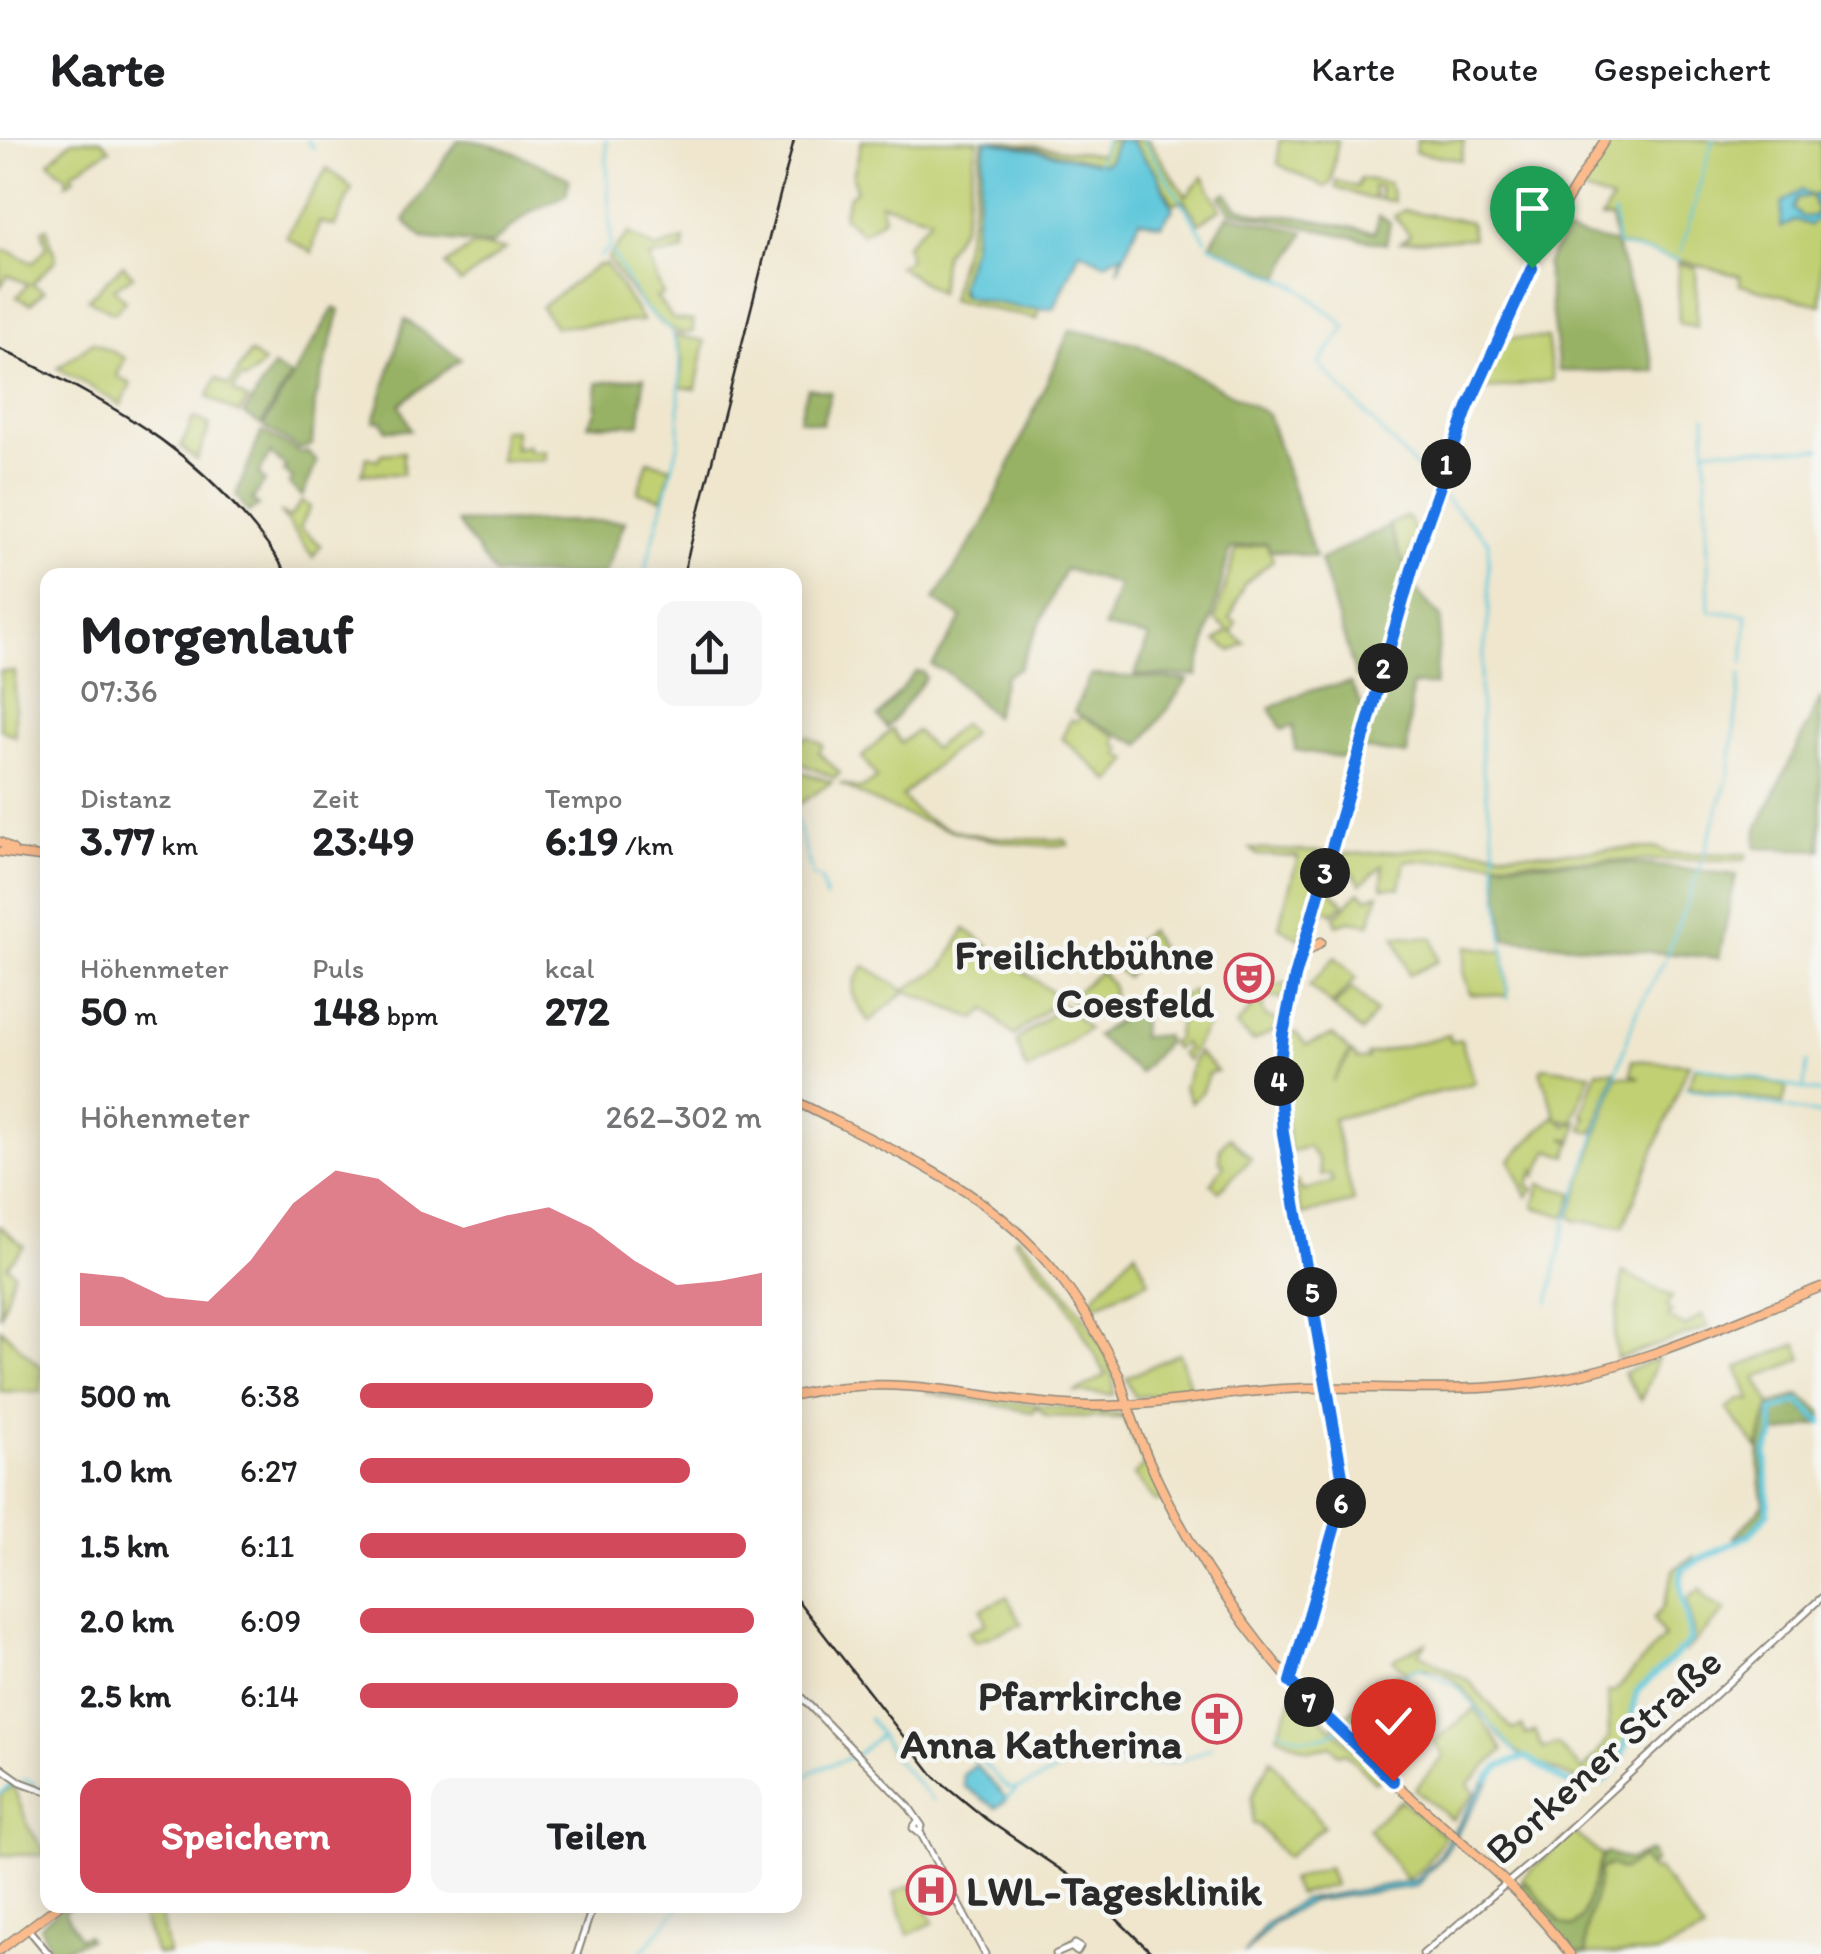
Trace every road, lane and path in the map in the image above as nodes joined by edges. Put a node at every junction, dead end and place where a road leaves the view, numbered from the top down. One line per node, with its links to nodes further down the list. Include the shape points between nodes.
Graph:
1 (1605, 140): 7 (main road, via 1512,309 1450,453)
2 (0, 842): 4 (main road)
3 (0, 852): 4 (main road)
4 (18, 852): 5 (main road)
5 (40, 856)
6 (1321, 942): 7 (main road)
7 (1301, 957): 10 (main road, via 1280,1058 1280,1102)
8 (802, 1105): 12 (main road, via 943,1176 1018,1229 1080,1300)
9 (1821, 1287): 10 (main road, via 1662,1351 1578,1375 1464,1390)
10 (1328, 1387): 12 (main road); 14 (street, via 1342,1495)
11 (802, 1394): 12 (main road, via 906,1383 1058,1404)
12 (1129, 1405): 14 (main road, via 1202,1558)
13 (1821, 1598): 18 (street, Borkener Straße)
14 (1290, 1682): 18 (main road)
15 (802, 1698): 26 (street, via 909,1806 913,1830 920,1832)
16 (0, 1767): 17 (street)
17 (40, 1789)
18 (1509, 1882): 28 (street, Borkener Straße); 29 (main road)
19 (49, 1913): 21 (main road)
20 (590, 1913): 25 (street)
21 (29, 1930): 22 (main road); 24 (street)
22 (0, 1950)
23 (1079, 1950): 27 (street)
24 (49, 1954)
25 (576, 1954)
26 (985, 1954)
27 (1056, 1954)
28 (1423, 1954)
29 (1570, 1954)

